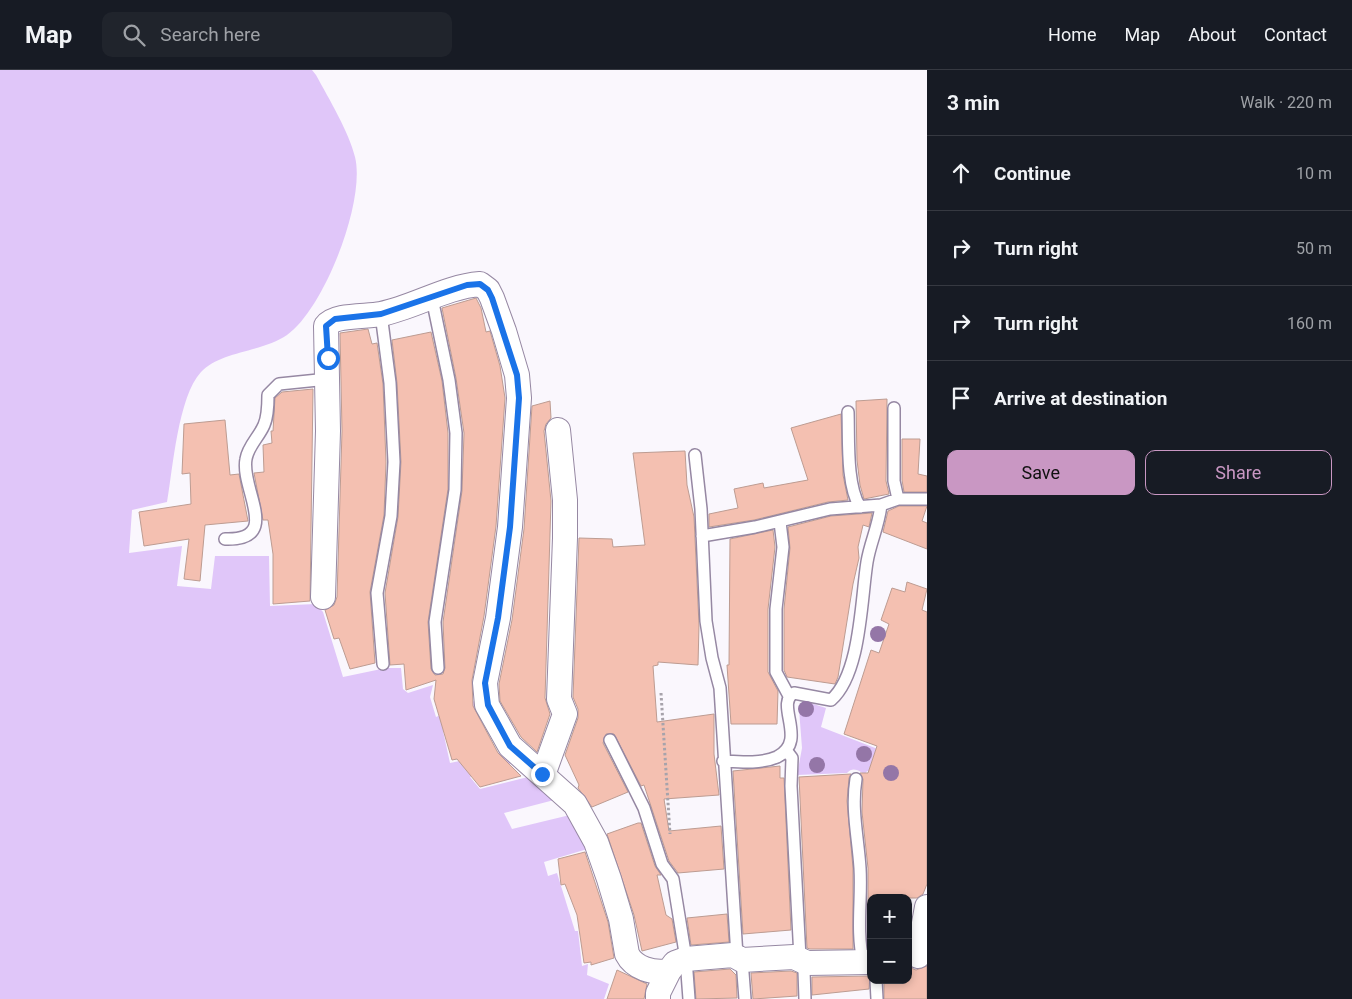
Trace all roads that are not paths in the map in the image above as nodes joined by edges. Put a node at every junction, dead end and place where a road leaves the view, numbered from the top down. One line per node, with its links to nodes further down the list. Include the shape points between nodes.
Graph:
1 (432, 298): 2 (street); 17 (lane, via 449,380 456,448 453,507 436,622); 22 (street, via 467,285 480,284 488,290 517,375 519,398 510,527 498,618 485,683 488,705 501,734 519,756)
2 (381, 314): 3 (street, via 329,322 325,336); 16 (lane, via 390,383 394,462 391,516 377,593)
3 (328, 379): 14 (lane, via 279,384 268,395 265,424 246,460 256,519 254,529 241,540); 15 (street)
4 (894, 408): 8 (lane, via 894,481)
5 (848, 412): 11 (lane, via 850,467 854,498)
6 (558, 430): 22 (street, via 565,500 559,699 565,714)
7 (695, 455): 13 (lane)
8 (898, 499): 9 (lane); 10 (lane)
9 (927, 499)
10 (881, 506): 11 (lane); 18 (lane, via 867,559 858,641 844,685 831,700 794,693)
11 (860, 507): 12 (lane, via 830,509)
12 (780, 522): 13 (lane); 18 (lane, via 783,547 776,609 776,672)
13 (702, 536): 21 (lane, via 706,613 720,688)
14 (225, 539)
15 (323, 597)
16 (383, 664)
17 (438, 668)
18 (789, 696): 20 (lane, via 786,702 792,727)
19 (610, 740): 29 (lane, via 644,808 662,864 673,879)
20 (786, 750): 21 (lane, via 778,757 765,760); 28 (lane, via 792,758 791,786)
21 (723, 761): 26 (lane)
22 (542, 774): 29 (street, via 576,804 596,842 615,897 631,962 655,972)
23 (856, 779): 27 (lane, via 853,810 860,867 858,927)
24 (927, 906): 25 (street)
25 (918, 956)
26 (740, 958): 28 (street); 29 (street); 34 (lane)
27 (867, 958)
28 (803, 960): 30 (street); 35 (lane)
29 (677, 965): 32 (street, via 658,993); 33 (lane)
30 (867, 968)
31 (874, 984): 36 (lane)
32 (658, 999)
33 (689, 999)
34 (744, 999)
35 (805, 999)
36 (877, 999)

